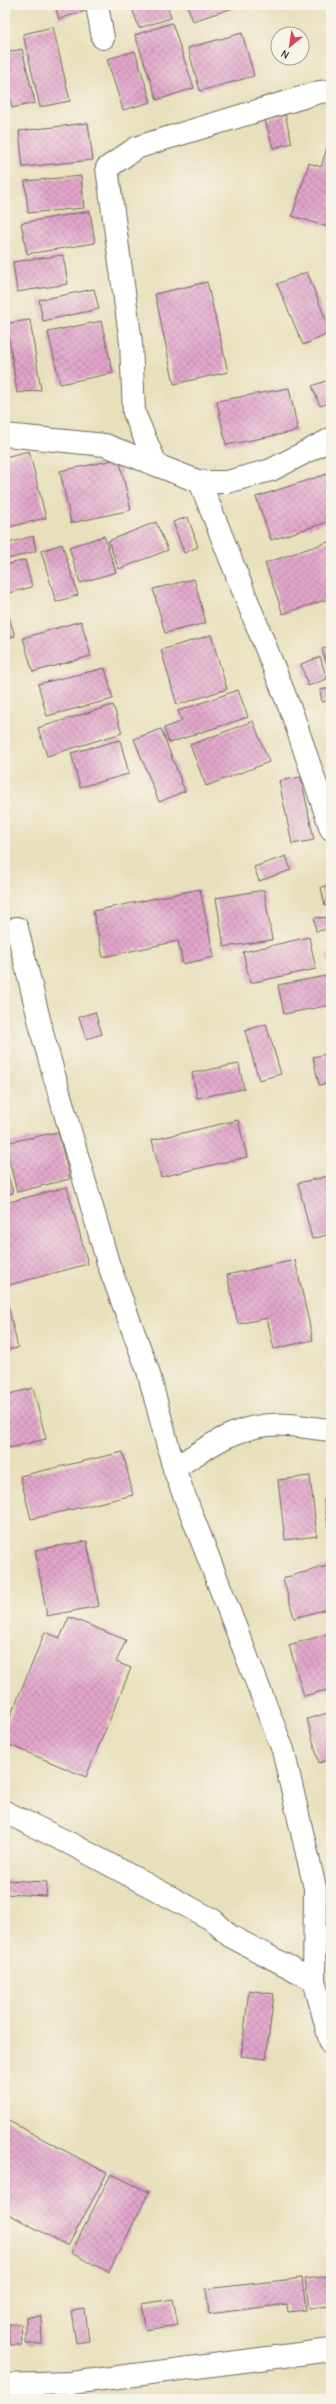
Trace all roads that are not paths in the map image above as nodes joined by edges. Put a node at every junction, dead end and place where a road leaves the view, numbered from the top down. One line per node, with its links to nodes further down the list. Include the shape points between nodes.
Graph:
1 (97, 5): 2 (street)
2 (103, 38)
3 (331, 91): 6 (street, via 320,92 136,148 108,168 131,343 134,413)
4 (5, 435): 6 (street, via 105,445)
5 (331, 439): 7 (street, via 272,470 227,482)
6 (156, 464): 7 (street)
7 (200, 482): 8 (street, via 293,716)
8 (331, 829)
9 (17, 928): 11 (street, via 44,1040 108,1263 148,1371)
10 (331, 1430): 11 (street, via 288,1425 261,1426 234,1432)
11 (174, 1469): 13 (street, via 283,1750 315,1888)
12 (5, 1812): 13 (street, via 73,1845 213,1920 230,1936)
13 (314, 1980): 14 (street)
14 (331, 2044)
15 (331, 2350): 16 (street, via 71,2383)
16 (5, 2385)

